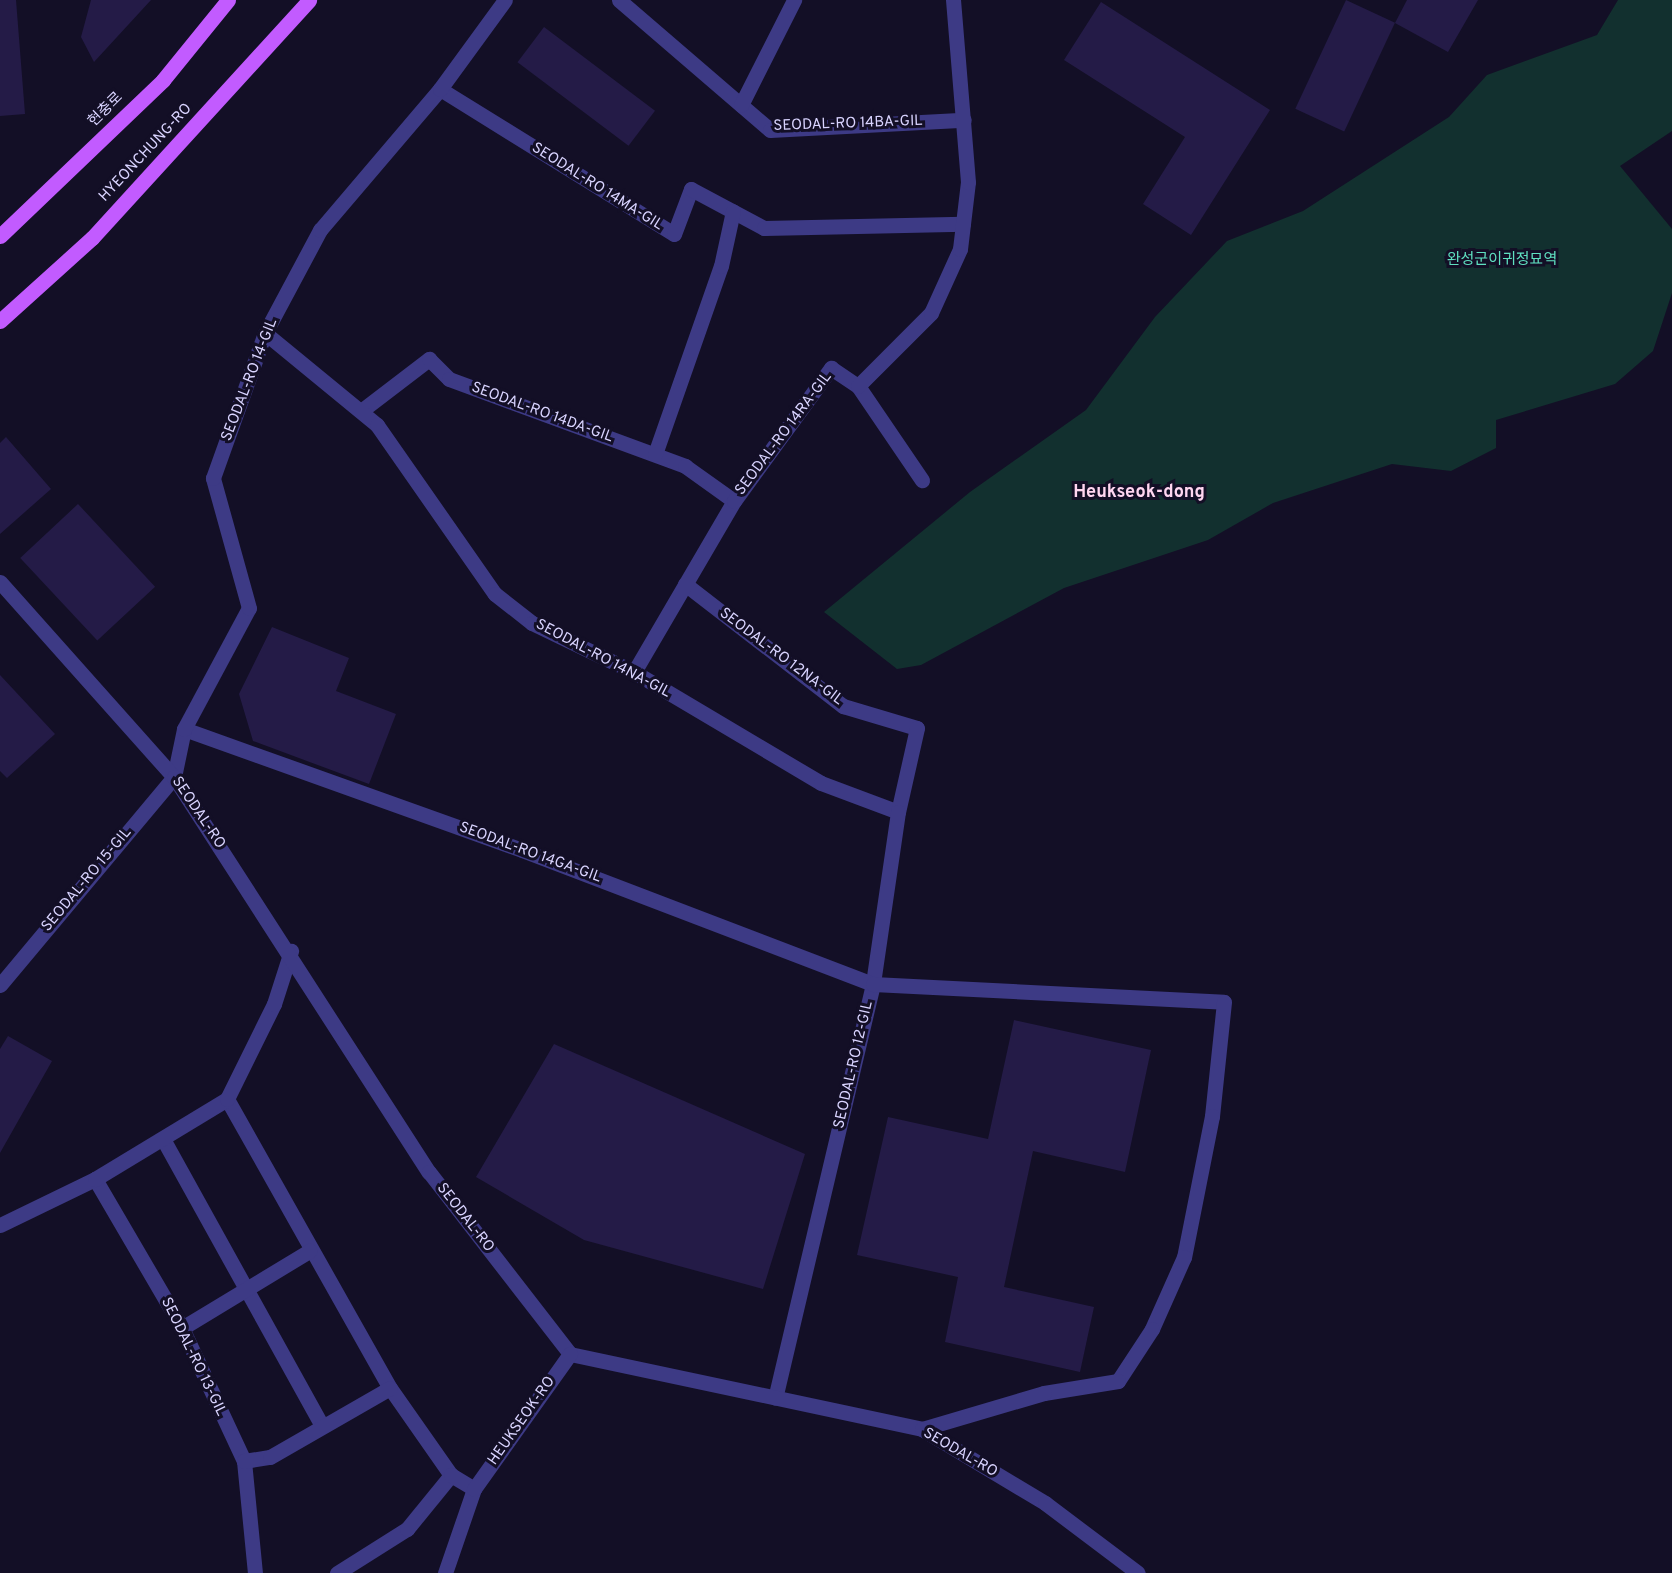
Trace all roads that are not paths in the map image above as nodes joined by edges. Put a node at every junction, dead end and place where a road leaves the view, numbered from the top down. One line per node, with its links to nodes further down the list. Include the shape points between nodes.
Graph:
1 (228, 0): 12 (main road, 현충로, via 163,80)
2 (309, 0): 13 (main road, HYEONCHUNG-RO, via 92,238)
3 (505, 0): 7 (street, SEODAL-RO 14-GIL)
4 (619, 0): 8 (street, SEODAL-RO 14BA-GIL)
5 (794, 0): 8 (street)
6 (953, 0): 9 (street)
7 (440, 89): 10 (street, SEODAL-RO 14MA-GIL, via 674,234 691,189); 14 (street, SEODAL-RO 14-GIL, via 320,231)
8 (741, 105): 9 (street, SEODAL-RO 14BA-GIL, via 770,130)
9 (964, 120): 11 (street, via 968,182)
10 (732, 211): 11 (street, SEODAL-RO 14MA-GIL, via 764,228); 17 (street, via 721,266)
11 (963, 224): 15 (street, via 960,249 931,313)
12 (0, 236)
13 (0, 321)
14 (266, 333): 16 (street, SEODAL-RO 14NA-GIL); 24 (street, SEODAL-RO 14-GIL, via 213,478 249,608)
15 (858, 386): 18 (street); 19 (street, SEODAL-RO 14RA-GIL, via 831,368)
16 (361, 411): 17 (street, SEODAL-RO 14DA-GIL, via 429,359 449,380); 22 (street, SEODAL-RO 14NA-GIL, via 408,463 495,594 532,623)
17 (655, 454): 19 (street, SEODAL-RO 14DA-GIL, via 685,466)
18 (922, 480)
19 (734, 501): 21 (street, SEODAL-RO 14RA-GIL)
20 (0, 582): 25 (street, SEODAL-RO)
21 (685, 585): 22 (street, SEODAL-RO 14RA-GIL); 23 (street, SEODAL-RO 12NA-GIL, via 843,706)
22 (634, 672): 26 (street, SEODAL-RO 14NA-GIL, via 821,783)
23 (917, 728): 26 (street, SEODAL-RO 12-GIL)
24 (184, 729): 25 (street, SEODAL-RO 14-GIL); 28 (street, SEODAL-RO 14GA-GIL, via 522,850)
25 (174, 777): 27 (street, SEODAL-RO); 29 (street, SEODAL-RO 15-GIL)
26 (898, 812): 28 (street, SEODAL-RO 12-GIL)
27 (291, 951): 30 (street, via 274,1004); 37 (street, SEODAL-RO, via 429,1172)
28 (873, 984): 39 (street, SEODAL-RO 12-GIL); 41 (street, SEODAL-RO 14GA-GIL, via 1224,1002 1212,1116 1184,1257 1152,1329 1118,1381 1020,1399)
29 (0, 985)
30 (226, 1099): 31 (street); 34 (street)
31 (163, 1139): 32 (street); 35 (street)
32 (95, 1179): 33 (street); 36 (street, SEODAL-RO 13-GIL)
33 (0, 1225)
34 (309, 1251): 35 (street); 38 (street)
35 (248, 1287): 36 (street); 40 (street)
36 (182, 1328): 42 (street, SEODAL-RO 13-GIL)
37 (570, 1354): 39 (street, SEODAL-RO); 44 (street, HEUKSEOK-RO)
38 (390, 1388): 40 (street); 43 (street)
39 (776, 1398): 41 (street, SEODAL-RO)
40 (322, 1426): 42 (street, via 270,1457)
41 (922, 1430): 48 (street, SEODAL-RO, via 1045,1503)
42 (244, 1461): 45 (street, SEODAL-RO 13-GIL)
43 (451, 1475): 44 (street); 46 (street, via 407,1528)
44 (474, 1489): 47 (street, HEUKSEOK-RO)
45 (255, 1573)
46 (337, 1573)
47 (445, 1573)
48 (1137, 1573)

